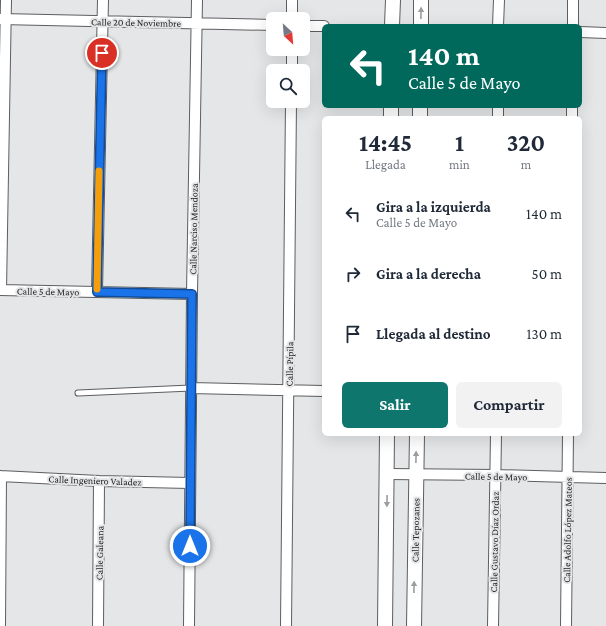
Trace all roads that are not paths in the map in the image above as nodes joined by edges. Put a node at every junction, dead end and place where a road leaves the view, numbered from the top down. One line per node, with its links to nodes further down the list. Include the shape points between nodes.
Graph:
1 (6, 0): 10 (street)
2 (103, 0): 11 (street)
3 (197, 0): 12 (street, Calle Narciso Mendoza)
4 (292, 0): 9 (street)
5 (393, 0): 13 (main road)
6 (421, 0): 14 (main road, one-way to 6)
7 (499, 0): 15 (street)
8 (573, 0): 16 (street)
9 (292, 12)
10 (3, 19): 11 (street, Calle 20 de Noviembre); 23 (street)
11 (102, 22): 12 (street, Calle 20 de Noviembre); 24 (street)
12 (197, 24): 17 (street, Calle 20 de Noviembre); 25 (street, Calle Narciso Mendoza)
13 (392, 24)
14 (421, 24)
15 (498, 24)
16 (573, 24)
17 (266, 25)
18 (310, 26): 19 (street)
19 (322, 26)
20 (582, 32): 21 (street)
21 (606, 33)
22 (291, 108): 27 (street, Calle Pípila)
23 (0, 290): 24 (street, Calle 5 de Mayo)
24 (97, 292): 25 (street, Calle 5 de Mayo)
25 (192, 294): 26 (street, Calle Narciso Mendoza)
26 (191, 388): 27 (street); 29 (lane); 41 (street, Calle Narciso Mendoza)
27 (289, 391): 28 (street); 45 (street, Calle Pípila)
28 (322, 391)
29 (78, 393)
30 (387, 436): 34 (main road)
31 (417, 436): 35 (main road, Calle Tepozanes, one-way to 31)
32 (496, 436): 36 (street, Calle Gustavo Díaz Ordaz)
33 (568, 436): 38 (street, Calle Adolfo López Mateos)
34 (387, 474): 35 (street, Calle 5 de Mayo); 46 (main road, one-way to 46)
35 (416, 474): 36 (street, Calle 5 de Mayo); 47 (main road, Calle Tepozanes, one-way to 35)
36 (496, 475): 38 (street, Calle 5 de Mayo); 48 (street, Calle Gustavo Díaz Ordaz)
37 (1, 476): 40 (street, Calle Ingeniero Valadez); 42 (street)
38 (568, 477): 39 (street, Calle 5 de Mayo); 49 (street, Calle Adolfo López Mateos)
39 (606, 478)
40 (99, 481): 41 (street, Calle Ingeniero Valadez); 43 (street, Calle Galeana)
41 (190, 483): 44 (street, Calle Narciso Mendoza)
42 (0, 626)
43 (98, 626)
44 (189, 626)
45 (286, 626)
46 (385, 626)
47 (414, 626)
48 (493, 626)
49 (566, 626)

